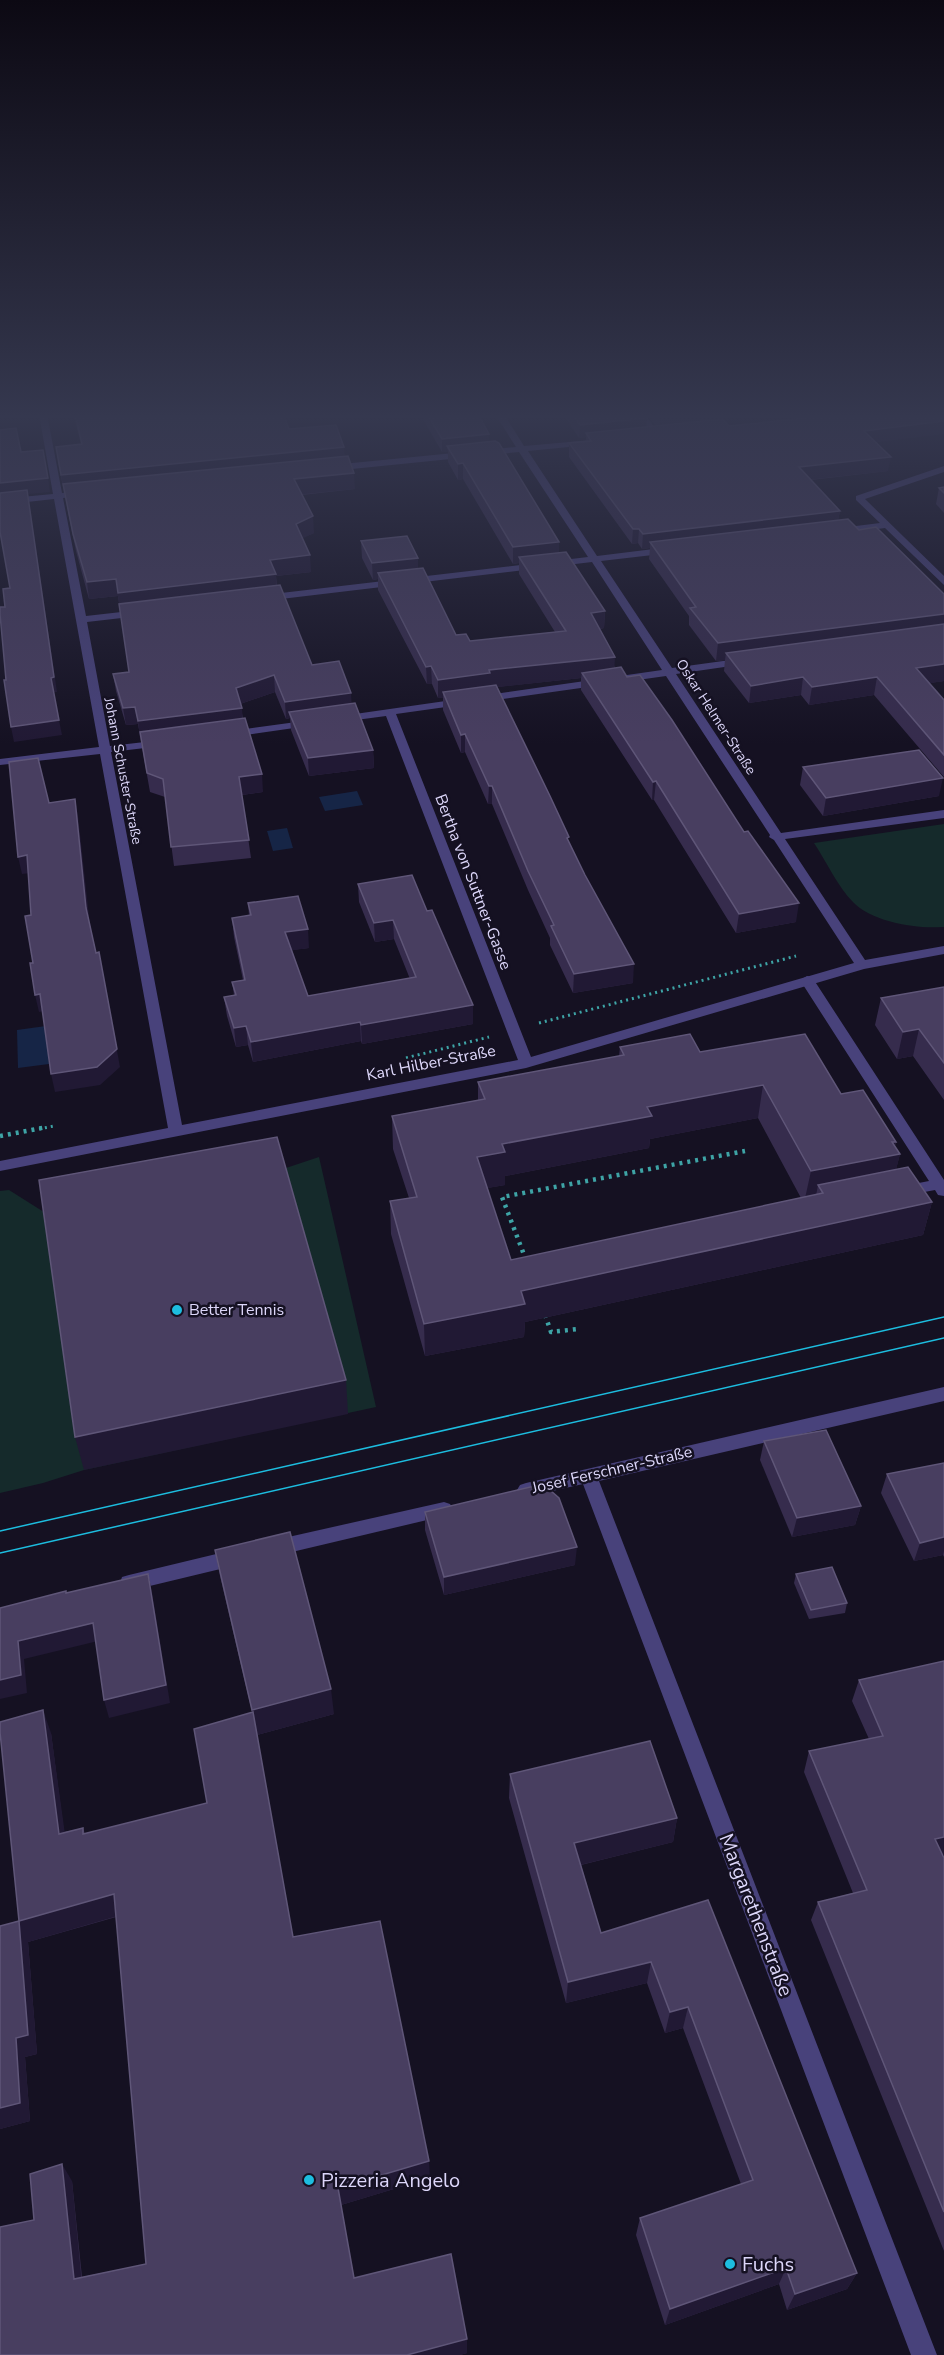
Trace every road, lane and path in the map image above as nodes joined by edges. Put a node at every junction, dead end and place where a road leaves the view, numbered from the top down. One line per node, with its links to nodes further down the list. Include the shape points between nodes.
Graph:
1 (64, 524): 10 (street, Johann Schuster-Straße)
2 (570, 524): 6 (street, Oskar Helmer-Straße)
3 (887, 525): 4 (street); 7 (street)
4 (828, 532)
5 (676, 549): 6 (street)
6 (593, 558): 8 (street); 12 (street, Oskar Helmer-Straße)
7 (944, 582)
8 (255, 599)
9 (151, 611): 10 (street)
10 (81, 620): 16 (street, Johann Schuster-Straße)
11 (761, 659): 12 (street)
12 (669, 671): 13 (street); 19 (street, Oskar Helmer-Straße)
13 (390, 713): 14 (street); 24 (street, Bertha von Suttner-Gasse)
14 (218, 735)
15 (172, 741): 16 (street)
16 (104, 750): 17 (street); 28 (street, Johann Schuster-Straße)
17 (0, 762)
18 (944, 814): 19 (street)
19 (775, 837): 20 (street, Oskar Helmer-Straße)
20 (848, 945): 22 (street, Oskar Helmer-Straße); 24 (path, via 784,958)
21 (944, 950): 22 (street)
22 (862, 965): 23 (street, Karl Hilber-Straße)
23 (807, 980): 26 (street, Karl Hilber-Straße); 32 (street)
24 (513, 1030): 25 (path); 26 (street, Bertha von Suttner-Gasse)
25 (403, 1059)
26 (526, 1063): 28 (street, Karl Hilber-Straße)
27 (57, 1126): 29 (path)
28 (176, 1133): 31 (street, Karl Hilber-Straße)
29 (0, 1136)
30 (745, 1151): 35 (path, via 502,1197)
31 (0, 1166)
32 (941, 1188): 33 (street)
33 (893, 1193)
34 (534, 1258): 35 (path)
35 (525, 1260): 36 (path)
36 (529, 1270)
37 (544, 1312): 38 (path, via 551,1332)
38 (578, 1329)
39 (944, 1394): 40 (street, Josef Ferschner-Straße)
40 (588, 1475): 41 (street, Josef Ferschner-Straße); 44 (street, Margarethenstraße)
41 (507, 1494)
42 (461, 1505): 43 (street)
43 (115, 1586)
44 (924, 2355)

